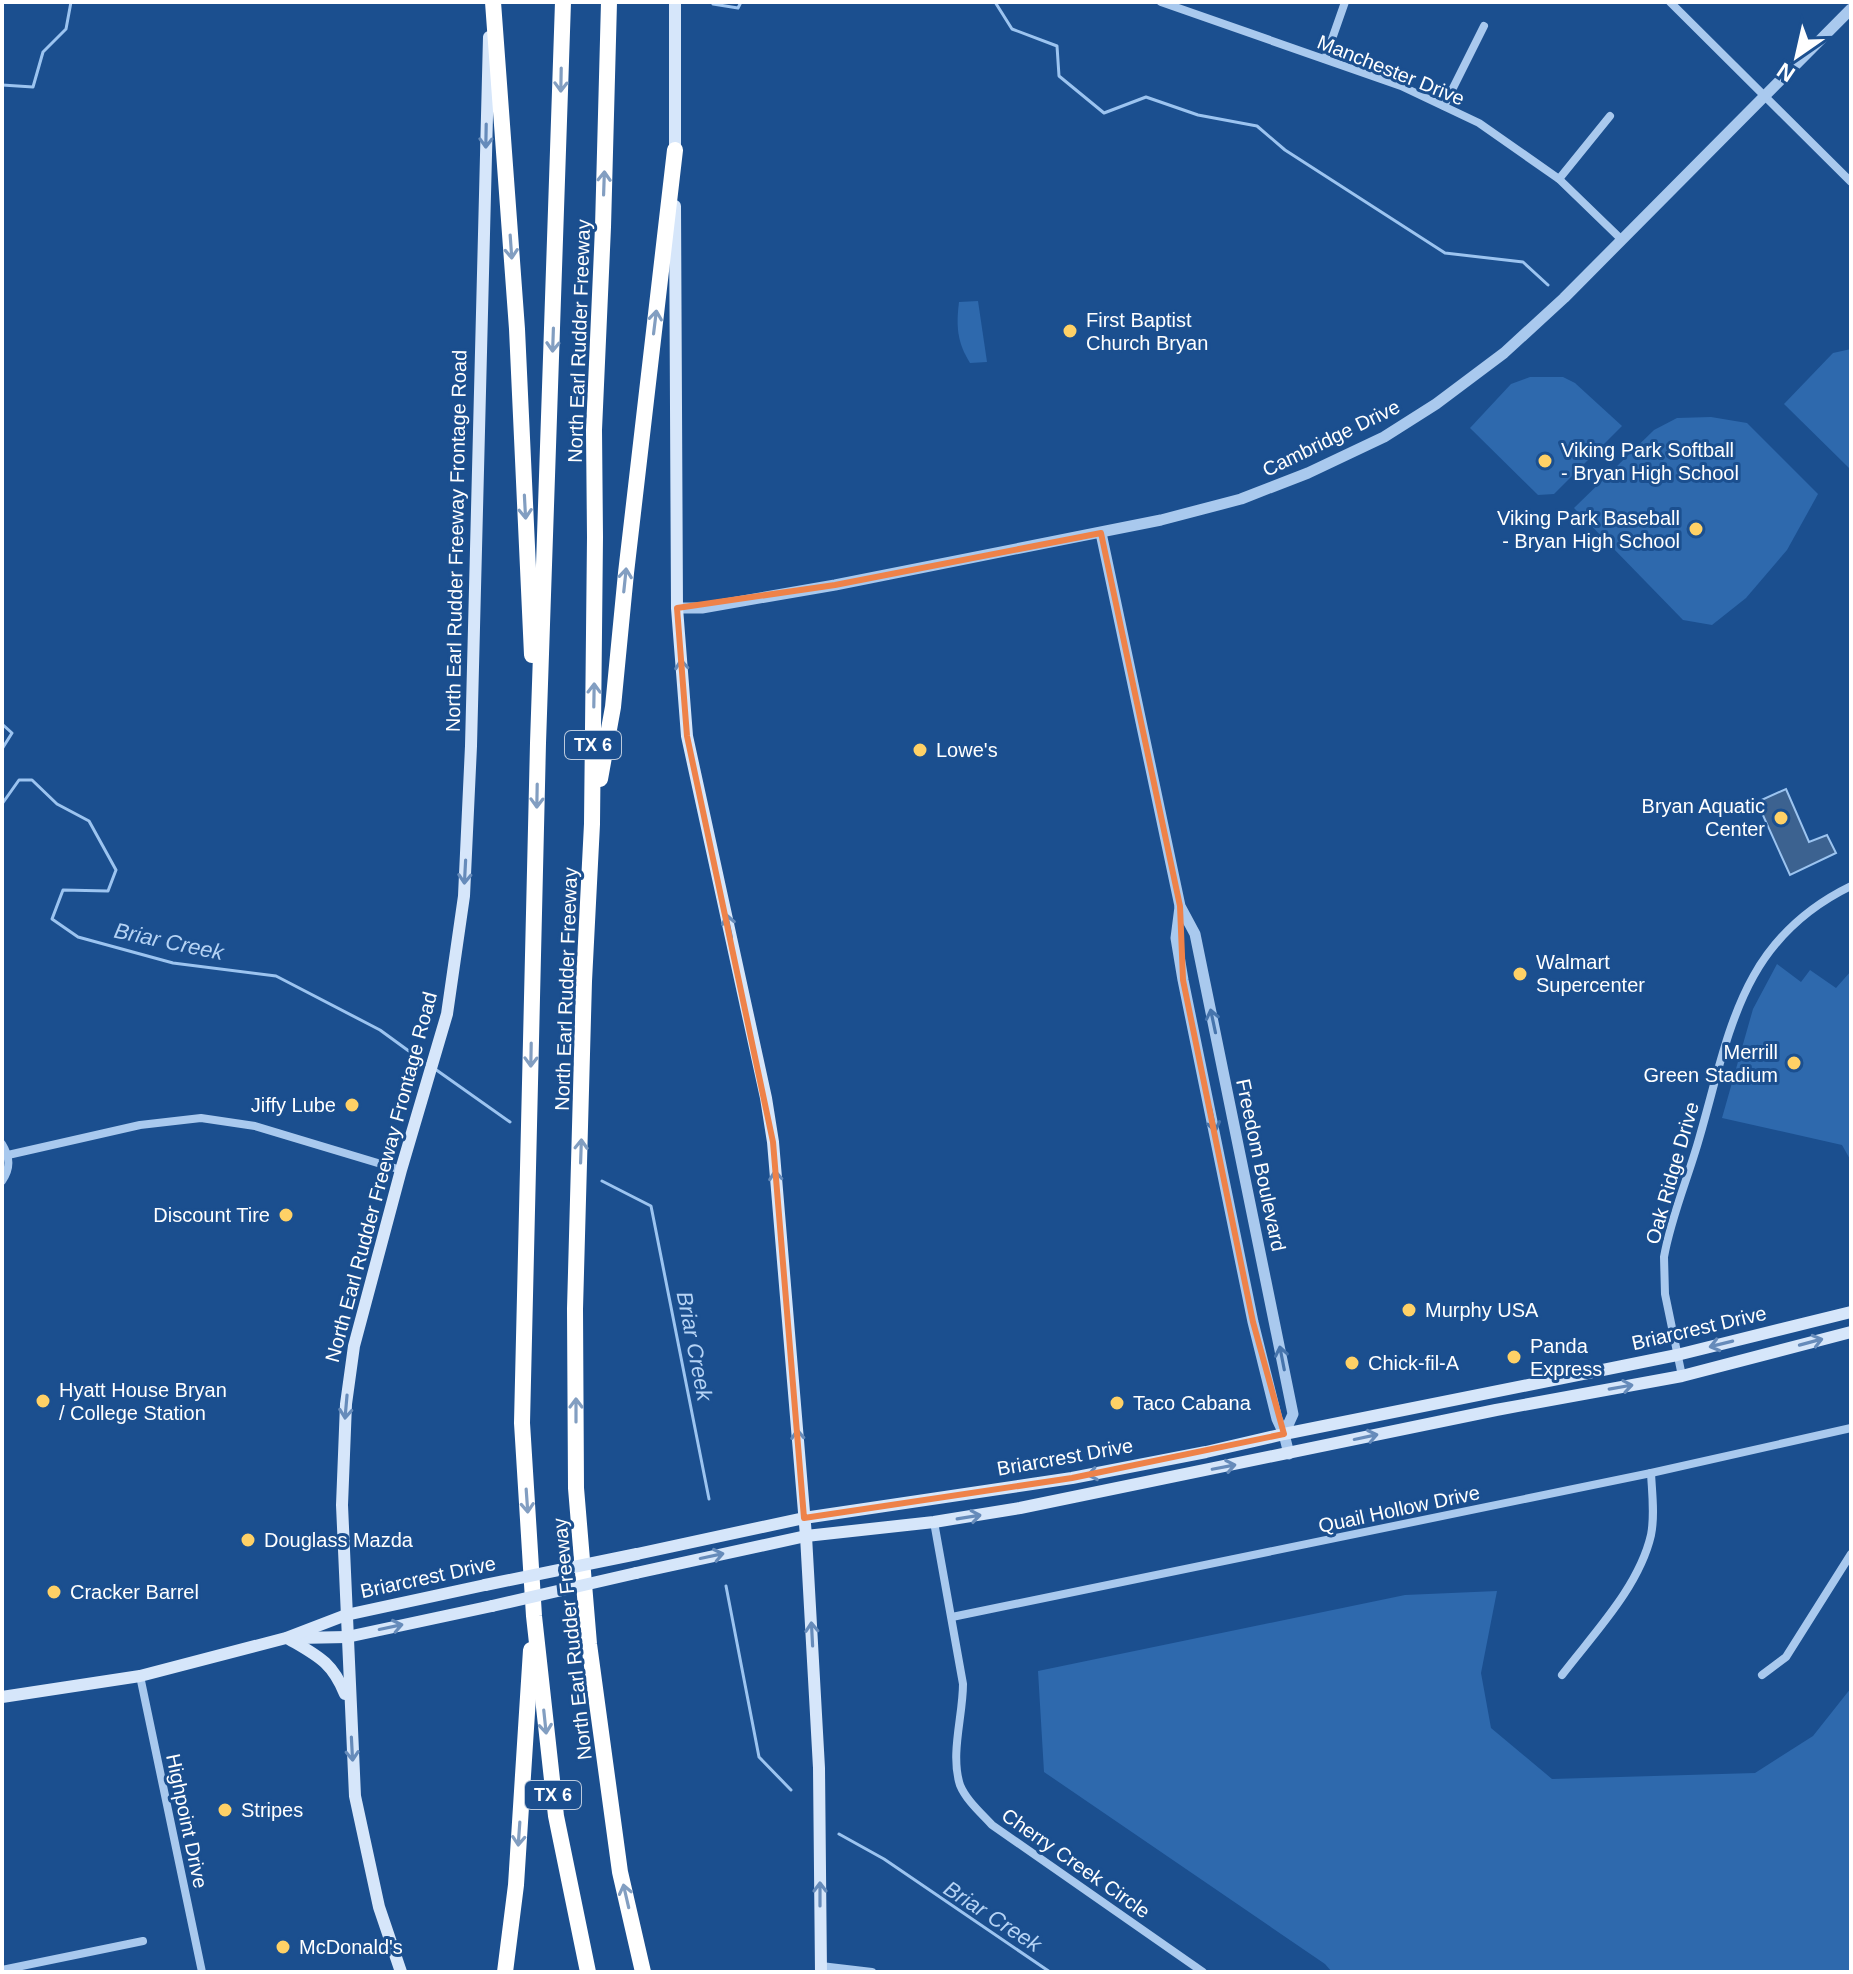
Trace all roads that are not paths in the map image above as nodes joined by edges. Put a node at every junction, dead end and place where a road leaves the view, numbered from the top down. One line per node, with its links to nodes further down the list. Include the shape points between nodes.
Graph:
1 (491, 2): 22 (highway, one-way to 22, via 517,329); 32 (main road, North Earl Rudder Freeway Frontage Road, one-way to 32, via 464,881 447,1014)
2 (563, 2): 22 (highway, North Earl Rudder Freeway / TX 6, one-way to 22)
3 (609, 2): 23 (highway, North Earl Rudder Freeway / TX 6, one-way to 3, via 594,430)
4 (675, 2): 16 (main road)
5 (1161, 2): 10 (street, Manchester Drive)
6 (1201, 2): 10 (street)
7 (1345, 2): 12 (street)
8 (1670, 2): 13 (street)
9 (1851, 9): 13 (street, Cambridge Drive)
10 (1197, 15): 12 (street, Manchester Drive)
11 (1484, 26): 14 (street)
12 (1325, 59): 14 (street, Manchester Drive)
13 (1765, 97): 18 (street); 19 (street, Cambridge Drive)
14 (1444, 106): 17 (street, Manchester Drive, via 1479,123)
15 (1610, 116): 17 (street)
16 (675, 150): 21 (main road); 23 (highway, one-way to 16, via 613,707)
17 (1559, 179): 19 (street, Manchester Drive)
18 (1851, 182)
19 (1622, 240): 20 (street, Cambridge Drive, via 1504,353 1384,437 1241,499)
20 (1101, 533): 21 (street, Cambridge Drive, via 835,585); 25 (street, Freedom Boulevard)
21 (677, 608): 44 (main road, one-way to 21, via 773,1142 687,736)
22 (538, 743): 49 (highway, North Earl Rudder Freeway / TX 6, one-way to 49, via 522,1423)
23 (592, 824): 65 (highway, North Earl Rudder Freeway / TX 6, one-way to 23, via 620,1872 589,1644 576,1488 575,1309)
24 (1851, 886): 38 (street, Oak Ridge Drive, via 1790,926 1759,964 1740,1001 1664,1257)
25 (1180, 906): 26 (street, Freedom Boulevard, one-way to 25, via 1195,934); 27 (street, Freedom Boulevard, via 1176,938)
26 (1219, 1050): 27 (street); 30 (street, Freedom Boulevard)
27 (1199, 1054): 31 (street, Freedom Boulevard, one-way to 31)
28 (2, 1144): 29 (street)
29 (8, 1155): 32 (street, via 140,1125 201,1118 255,1126); 33 (street)
30 (1240, 1156): 31 (street); 34 (street, Freedom Boulevard)
31 (1221, 1160): 35 (street, Freedom Boulevard)
32 (401, 1170): 48 (main road, North Earl Rudder Freeway Frontage Road, one-way to 48, via 354,1346 346,1404)
33 (2, 1181)
34 (1259, 1247): 35 (street); 41 (street, Freedom Boulevard, one-way to 34, via 1293,1414)
35 (1239, 1251): 41 (street, Freedom Boulevard)
36 (1851, 1312): 38 (main road, Briarcrest Drive, one-way to 38)
37 (1851, 1332): 39 (main road, Briarcrest Drive, one-way to 37)
38 (1677, 1355): 39 (street, Oak Ridge Drive); 41 (main road, Briarcrest Drive)
39 (1682, 1376): 42 (main road, Briarcrest Drive, one-way to 39)
40 (1851, 1428): 43 (street, Quail Hollow Drive)
41 (1284, 1434): 42 (street, Freedom Boulevard); 44 (main road, Briarcrest Drive, one-way to 44, via 1072,1478)
42 (1289, 1454): 45 (main road, Briarcrest Drive, one-way to 42)
43 (1651, 1473): 50 (street, Quail Hollow Drive); 53 (street, via 1651,1535 1642,1559 1628,1587)
44 (804, 1518): 46 (main road); 48 (main road, Briarcrest Drive, bridge)
45 (934, 1522): 46 (main road, Briarcrest Drive); 50 (street, Cherry Creek Circle)
46 (806, 1536): 51 (main road, Briarcrest Drive, one-way to 46, bridge); 59 (main road, one-way to 46, via 819,1768)
47 (1851, 1554): 54 (street, via 1786,1657)
48 (346, 1615): 51 (main road, North Earl Rudder Freeway Frontage Road); 52 (main road, Briarcrest Drive)
49 (534, 1616): 63 (highway, one-way to 63); 64 (highway, North Earl Rudder Freeway / TX 6, one-way to 64, via 556,1816)
50 (952, 1617): 67 (street, Cherry Creek Circle, via 963,1684 958,1768 961,1787 973,1805 992,1825)
51 (347, 1637): 52 (main road, Briarcrest Drive); 57 (main road, North Earl Rudder Freeway Frontage Road)
52 (286, 1638): 55 (main road, Briarcrest Drive); 57 (main road, via 337,1672)
53 (1562, 1675)
54 (1762, 1675)
55 (140, 1676): 56 (main road, Briarcrest Drive); 61 (street, Highpoint Drive)
56 (2, 1697)
57 (350, 1704): 62 (main road, North Earl Rudder Freeway Frontage Road, one-way to 62, via 360,1828)
58 (143, 1941): 60 (street)
59 (821, 1969): 66 (street)
60 (2, 1970)
61 (202, 1972)
62 (401, 1972)
63 (505, 1972)
64 (588, 1972)
65 (643, 1972)
66 (872, 1972)
67 (1203, 1972)

